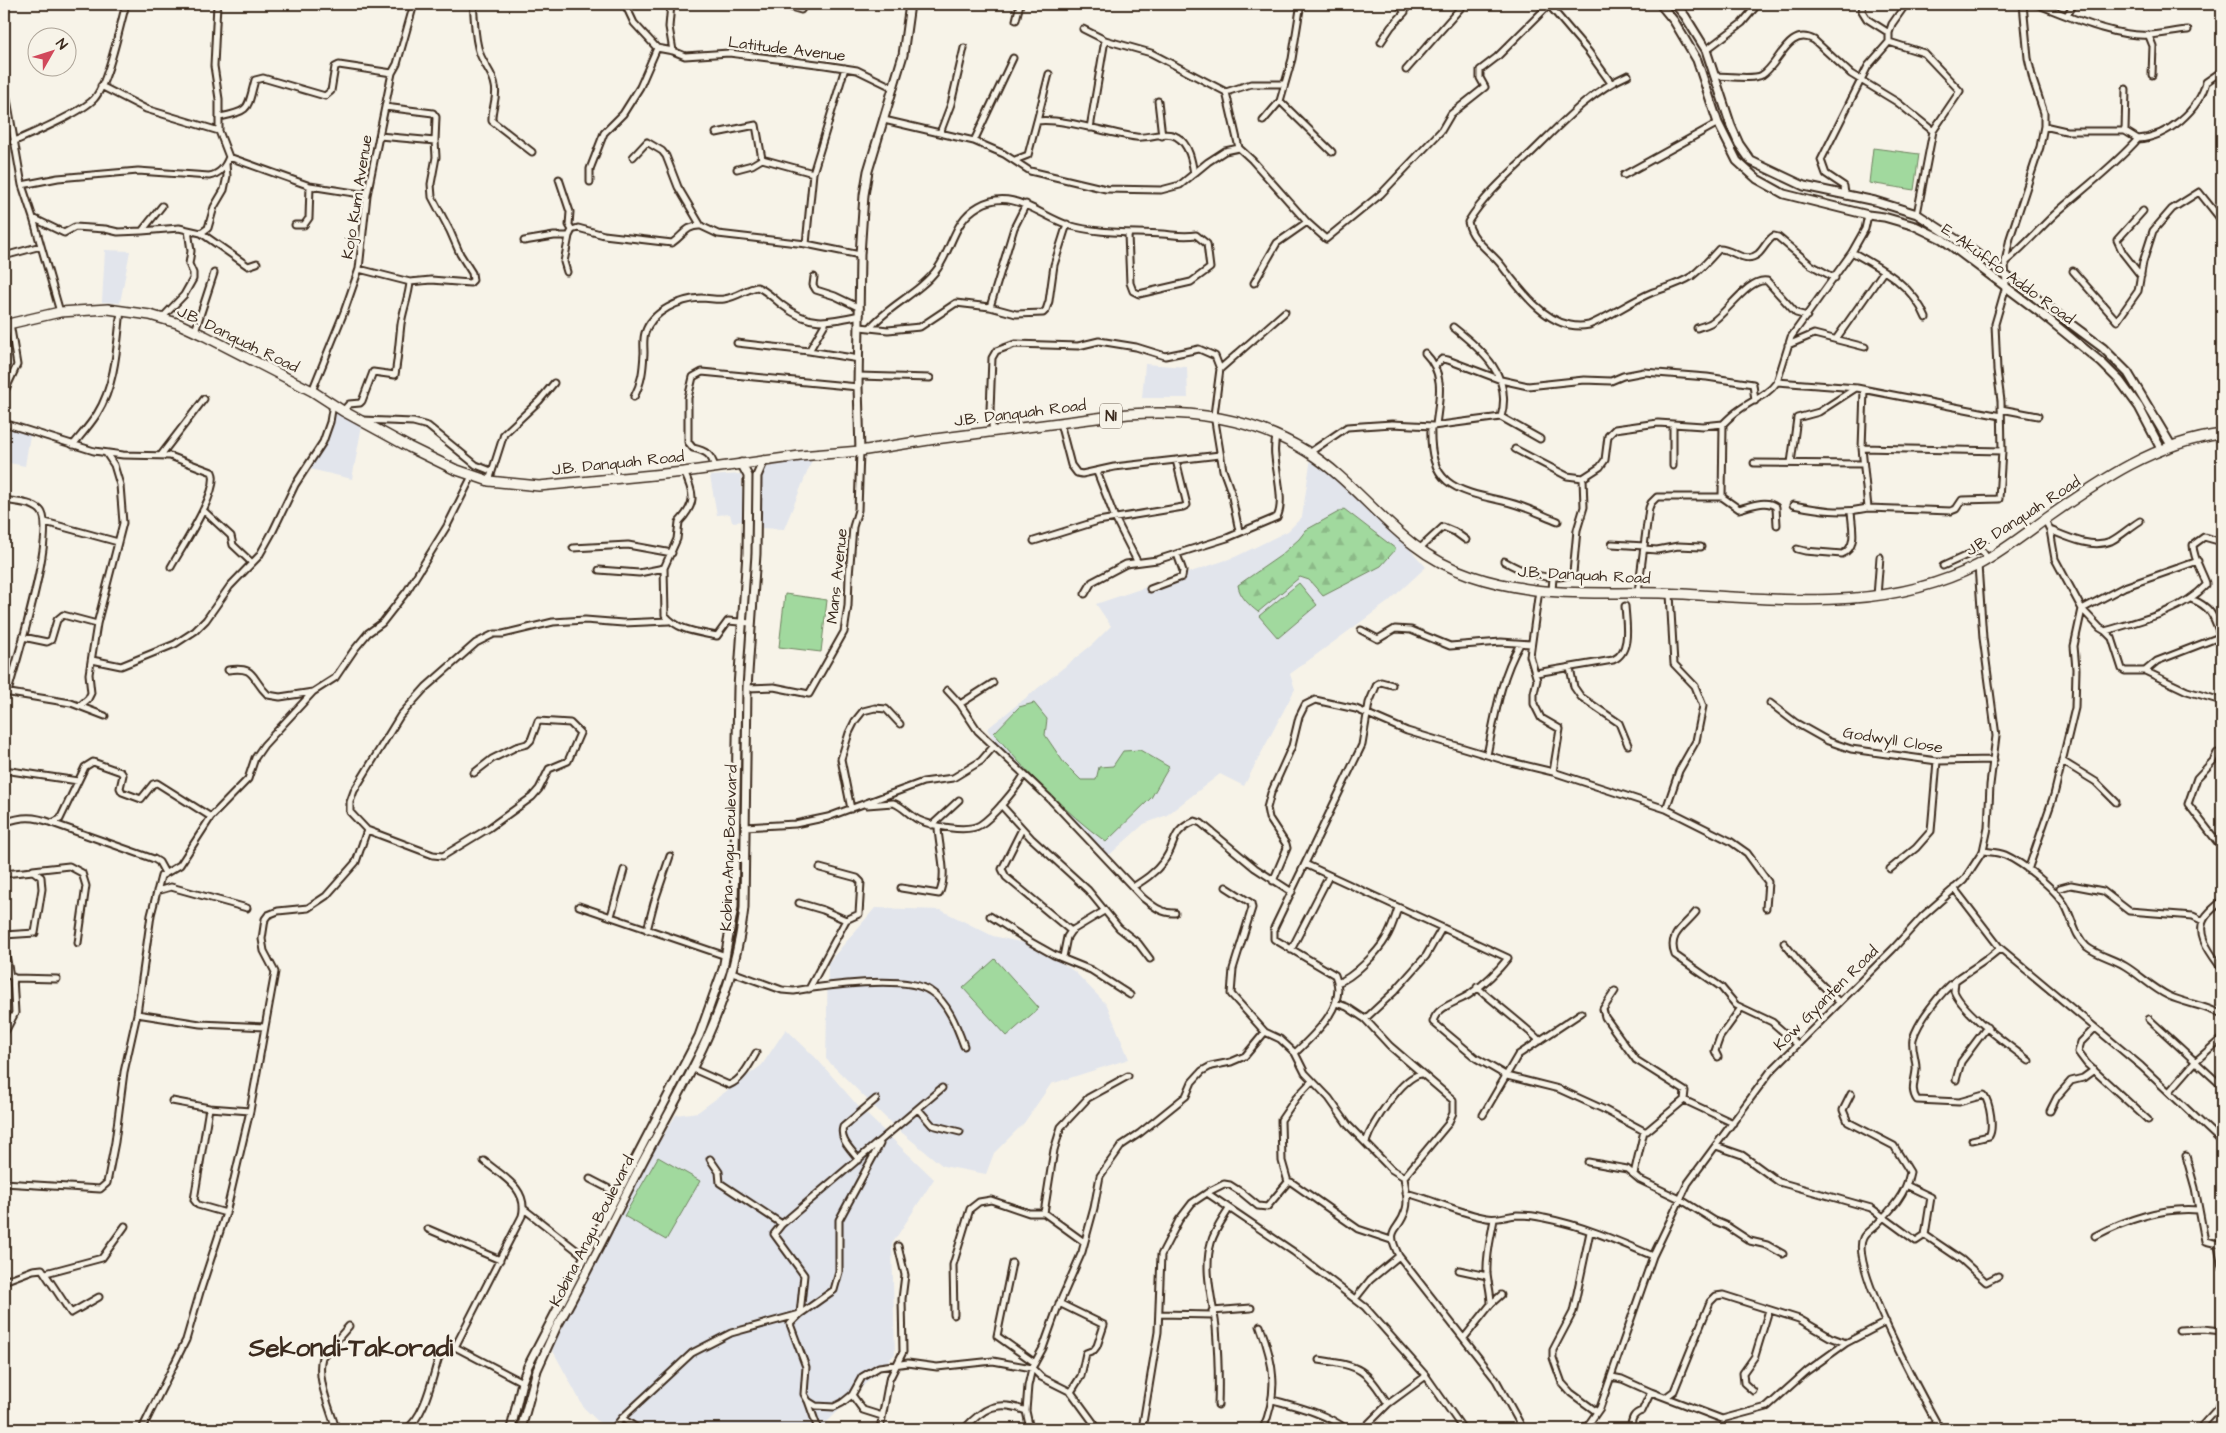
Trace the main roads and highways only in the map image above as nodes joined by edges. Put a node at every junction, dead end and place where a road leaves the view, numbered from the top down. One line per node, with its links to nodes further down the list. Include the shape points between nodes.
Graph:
1 (7, 324): 2 (highway, J.B. Danquah Road / N1, via 60,312 108,309 161,319 194,331 312,391 409,447 472,476 539,486 860,451 1060,422 1158,412 1214,415 1255,427 1309,453 1419,548 1451,568 1478,579 1552,591 1816,600 1876,596 1928,586 1988,559 2122,469 2171,445)
2 (2222, 434)

